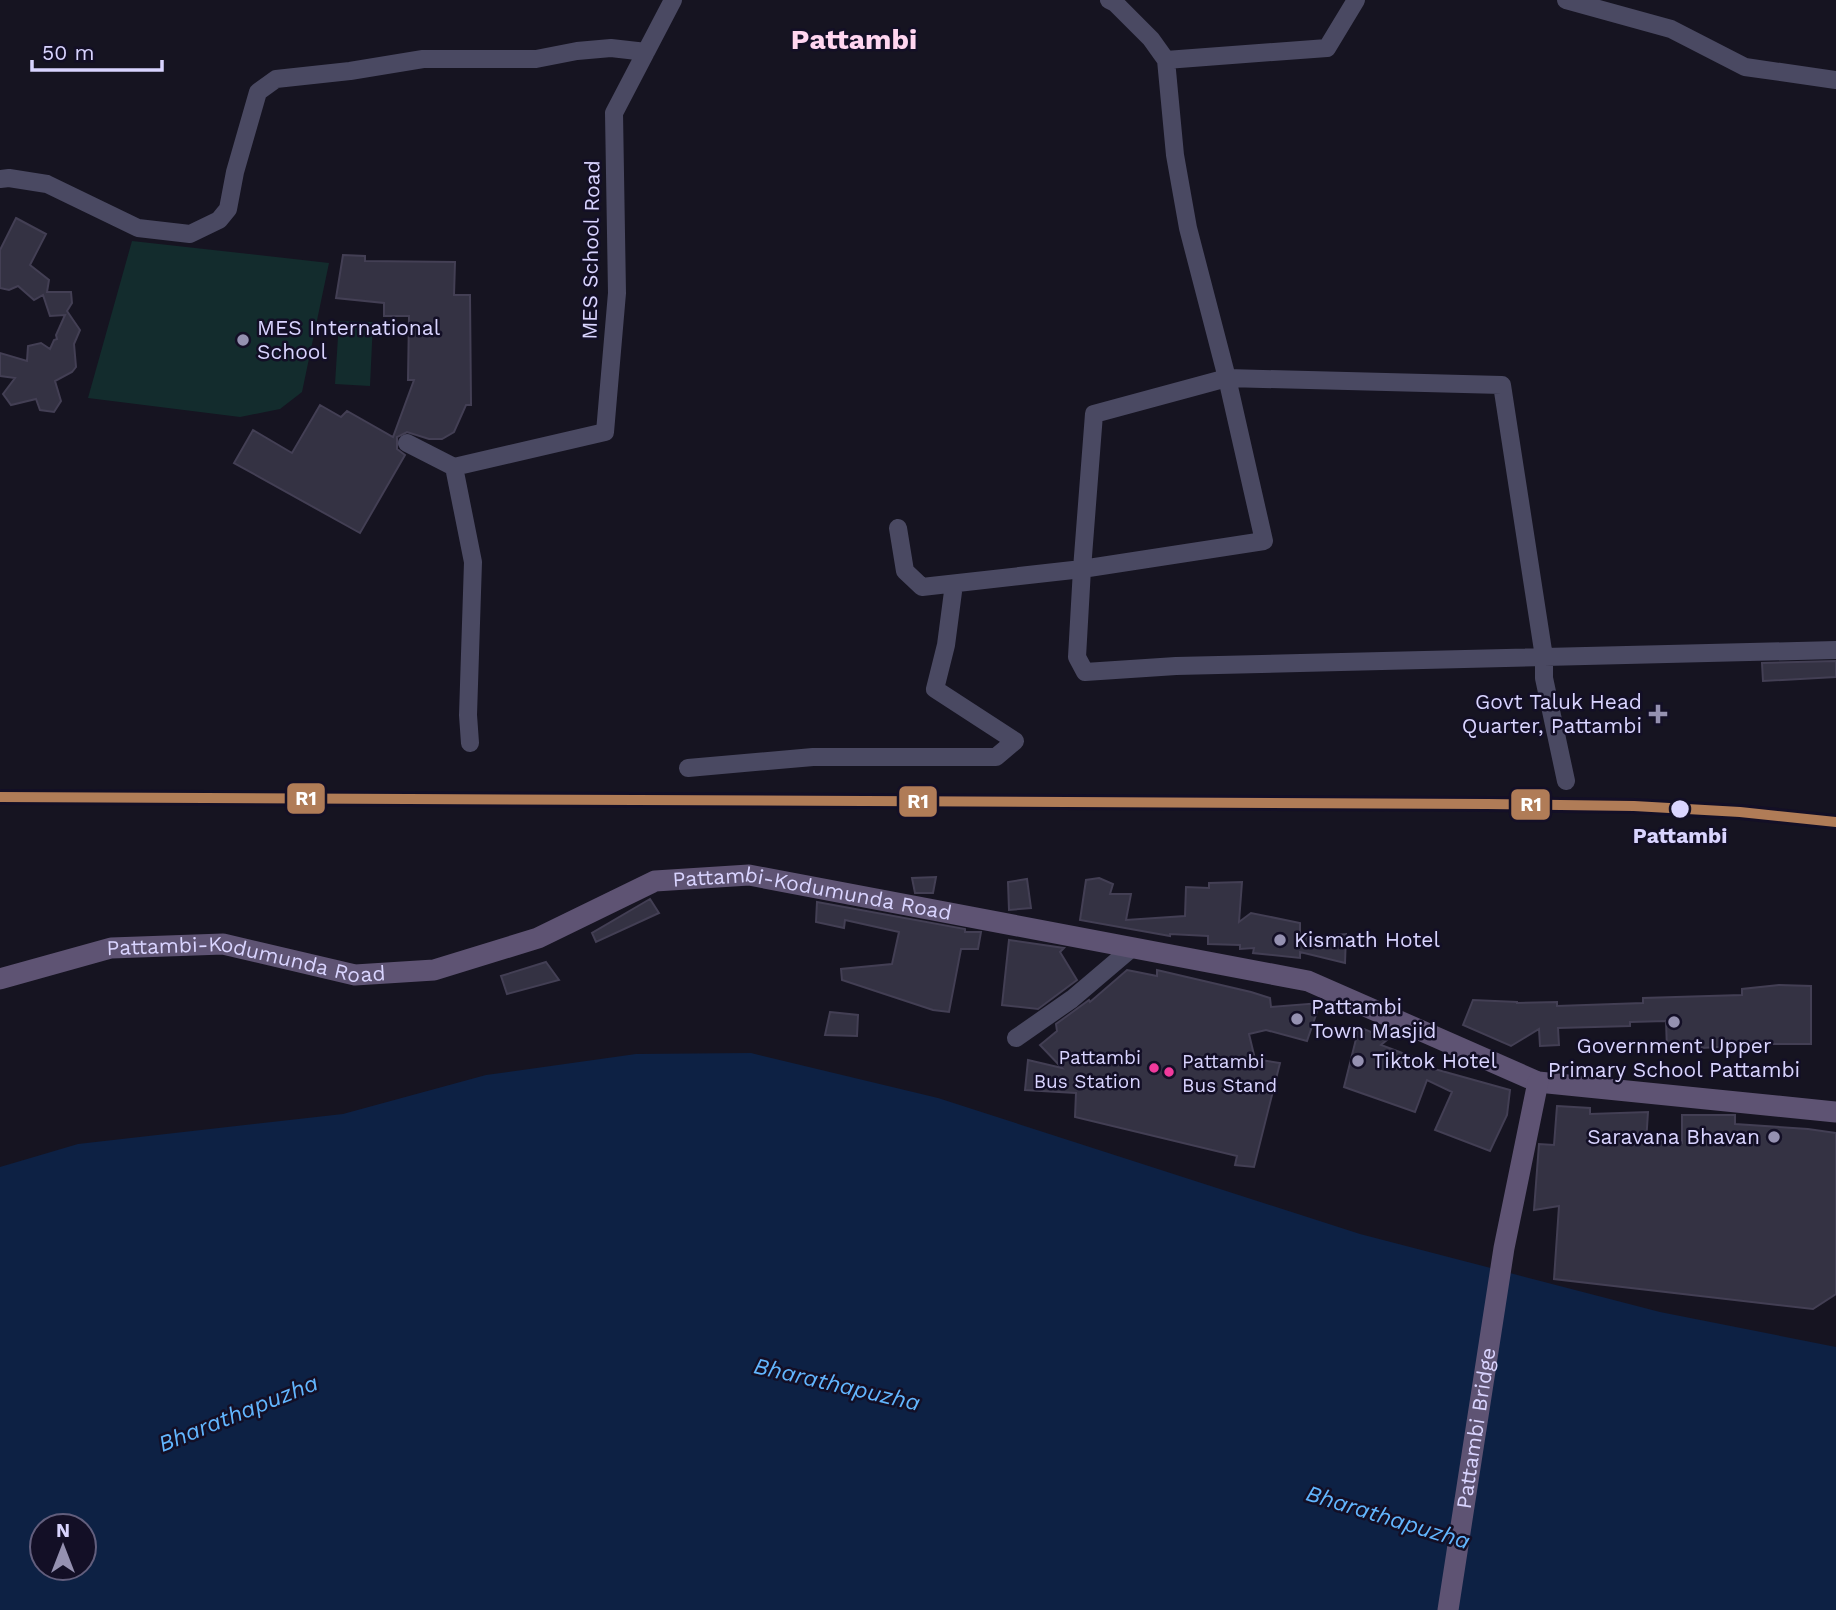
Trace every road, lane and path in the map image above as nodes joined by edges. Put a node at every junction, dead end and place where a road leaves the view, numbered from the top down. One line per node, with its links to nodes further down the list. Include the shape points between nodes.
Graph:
1 (673, 0): 5 (street, MES School Road)
2 (1109, 0): 6 (street, via 1151,39)
3 (1356, 0): 6 (street, via 1327,48)
4 (1566, 0): 7 (street, via 1671,29 1745,67)
5 (646, 52): 8 (street, via 611,48 536,59 423,59 276,79 258,92 228,209 219,220 190,234 138,228 47,184); 11 (street, MES School Road, via 614,113 617,293 605,432)
6 (1166, 60): 9 (street, via 1188,228)
7 (1836, 80)
8 (0, 179)
9 (1227, 378): 13 (street, via 1094,414); 13 (street, via 1264,541); 16 (street, via 1502,385)
10 (407, 443): 11 (street)
11 (454, 467): 17 (street, via 473,562)
12 (898, 528): 14 (street, via 905,571 922,587)
13 (1082, 569): 14 (street); 16 (street, via 1077,657 1085,672)
14 (954, 584): 18 (street, via 935,690 1015,741 996,757 813,757)
15 (1836, 650): 16 (street)
16 (1544, 657): 19 (street, via 1544,678)
17 (470, 743)
18 (688, 768)
19 (1566, 781)
20 (1132, 948): 21 (main road, Pattambi-Kodumunda Road, via 749,875 655,881 538,938 434,970 355,975 223,944 111,948); 22 (street, via 1072,999); 23 (main road, Pattambi-Kodumunda Road, via 1308,981)
21 (0, 979)
22 (1016, 1038)
23 (1538, 1082): 24 (main road, Pattambi-Kodumunda Road); 25 (main road, Pattambi Bridge, via 1504,1248)
24 (1836, 1112)
25 (1448, 1610)

